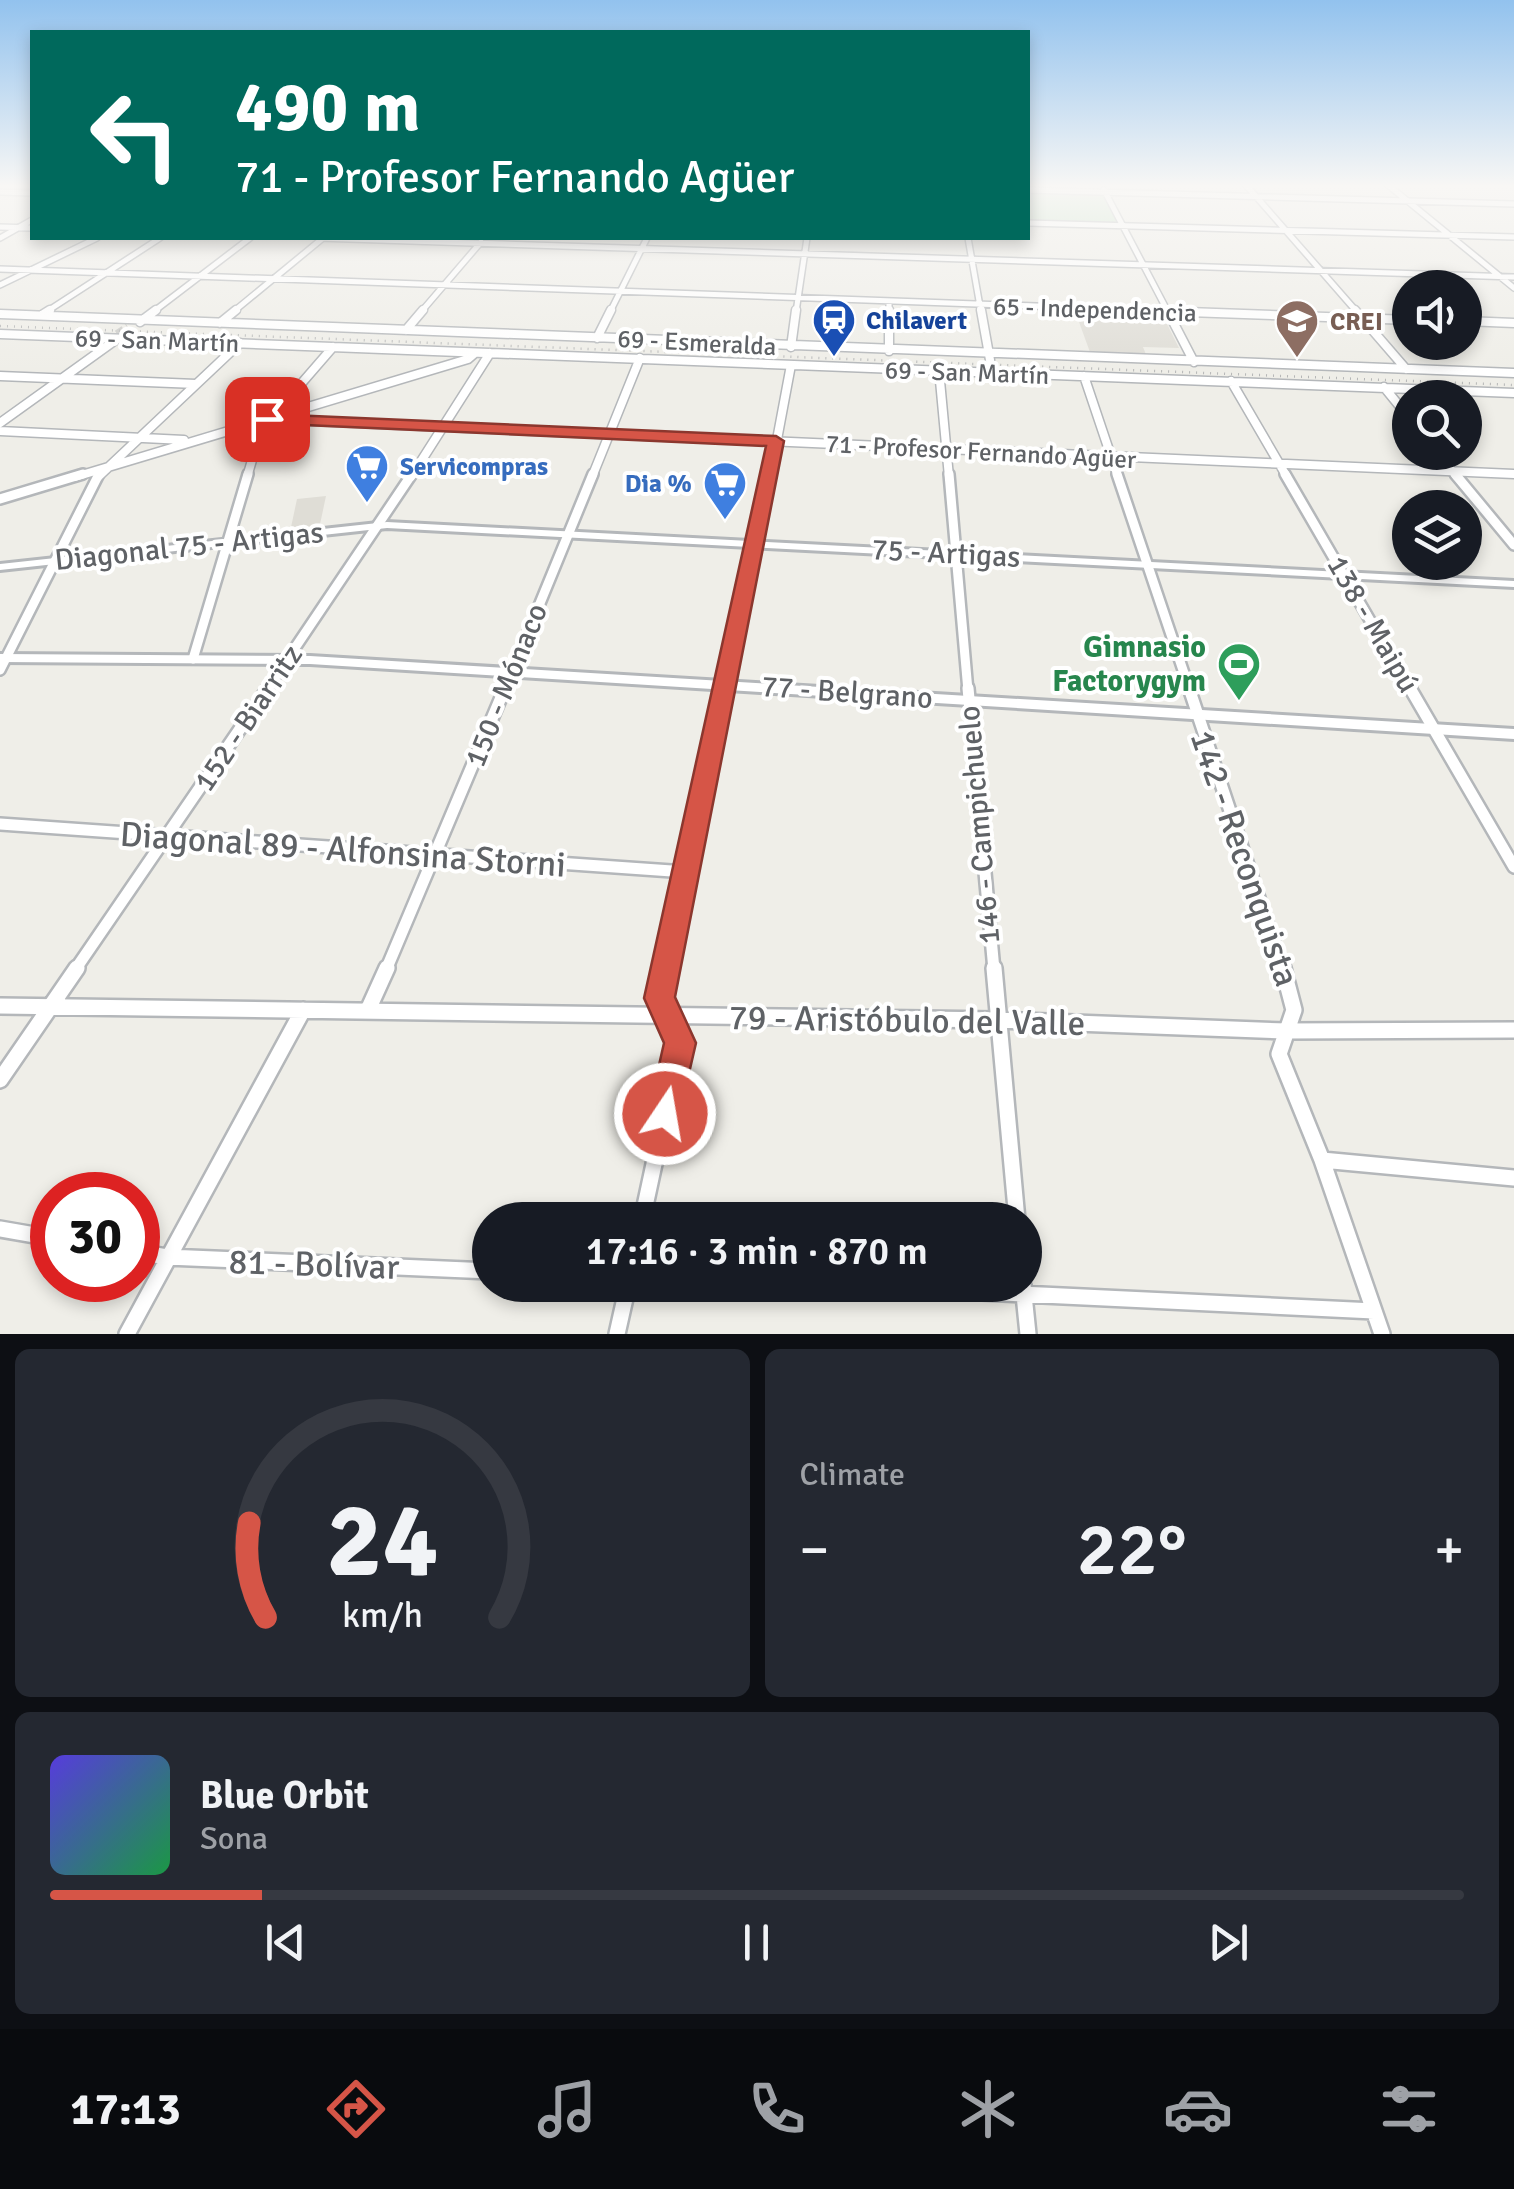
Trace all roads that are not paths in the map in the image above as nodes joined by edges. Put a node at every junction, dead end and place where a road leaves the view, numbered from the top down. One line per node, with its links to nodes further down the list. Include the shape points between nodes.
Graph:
1 (77, 247): 17 (street)
2 (145, 247): 19 (street)
3 (237, 247): 20 (street)
4 (310, 247): 23 (street)
5 (476, 247): 25 (street)
6 (626, 247): 12 (street)
7 (805, 247): 13 (street)
8 (970, 247): 14 (street)
9 (1135, 247): 15 (street)
10 (1300, 247): 18 (street)
11 (1464, 247): 21 (street)
12 (641, 248): 13 (street); 27 (street)
13 (804, 254): 14 (street); 28 (street)
14 (972, 259): 15 (street); 30 (street)
15 (1144, 265): 18 (street); 31 (street)
16 (0, 270): 17 (street, 65 - Independencia)
17 (29, 270): 19 (street, 65 - Independencia); 24 (street)
18 (1320, 270): 21 (street); 35 (street)
19 (106, 272): 20 (street, 65 - Independencia); 33 (street)
20 (197, 276): 23 (street, 65 - Independencia); 37 (street)
21 (1500, 276): 22 (street); 26 (street)
22 (1514, 277)
23 (273, 279): 25 (street, 65 - Independencia); 39 (street)
24 (0, 285)
25 (444, 286): 27 (street, 65 - Independencia); 41 (street)
26 (1514, 288)
27 (618, 292): 28 (street, 65 - Independencia); 44 (street)
28 (797, 298): 29 (street, 65 - Independencia); 46 (street)
29 (888, 302): 30 (street, 65 - Independencia); 48 (street)
30 (982, 305): 31 (street, 65 - Independencia); 51 (street)
31 (1168, 311): 35 (street, 65 - Independencia); 53 (street)
32 (0, 314): 33 (street, 69 - Esmeralda)
33 (41, 316): 34 (street, 69 - Esmeralda)
34 (93, 318): 37 (street, 69 - Esmeralda); 42 (street, via 129,322)
35 (1362, 318): 36 (street, 65 - Independencia); 55 (street)
36 (1392, 319)
37 (142, 320): 39 (street, 69 - Esmeralda); 42 (street)
38 (1482, 322): 40 (street)
39 (220, 323): 41 (street, 69 - Esmeralda)
40 (1514, 323)
41 (406, 330): 44 (street, 69 - Esmeralda)
42 (124, 332): 43 (street, 69 - San Martín); 45 (street, 69 - San Martín); 61 (street)
43 (0, 334)
44 (597, 338): 46 (street, 69 - Esmeralda)
45 (240, 343): 47 (street, 69 - San Martín); 63 (street)
46 (791, 346): 48 (street, 69 - Esmeralda)
47 (333, 347): 49 (street, 69 - San Martín); 67 (street)
48 (889, 351): 51 (street, 69 - Esmeralda)
49 (476, 352): 50 (street, 69 - San Martín); 67 (street)
50 (490, 353): 52 (street, 69 - San Martín); 69 (street, 152 - Biarritz)
51 (989, 354): 53 (street, 69 - Esmeralda); 57 (street)
52 (640, 358): 54 (street, 69 - San Martín); 71 (street, 150 - Mónaco)
53 (1194, 362): 55 (street, 69 - Esmeralda)
54 (791, 365): 56 (street, 69 - San Martín); 74 (street)
55 (1406, 369): 58 (street, 69 - Esmeralda)
56 (939, 370): 57 (street, 69 - San Martín); 75 (street, 146 - Campichuelo)
57 (991, 372): 60 (street, 69 - San Martín)
58 (1514, 374)
59 (0, 376): 61 (street)
60 (1084, 376): 62 (street, 69 - San Martín); 76 (street, 142 - Reconquista)
61 (61, 379): 63 (street); 68 (street)
62 (1232, 381): 64 (street, 69 - San Martín); 77 (street, 138 - Maipú)
63 (196, 384): 72 (street)
64 (1384, 387): 65 (street, 69 - San Martín); 66 (street)
65 (1514, 393)
66 (1392, 397)
67 (267, 419): 69 (street, 71 - Profesor Fernando Agüer); 73 (street); 84 (street)
68 (0, 423)
69 (442, 427): 71 (street, 71 - Profesor Fernando Agüer); 82 (street, 152 - Biarritz)
70 (0, 431): 72 (street)
71 (609, 435): 74 (street, 71 - Profesor Fernando Agüer); 83 (street, 150 - Mónaco)
72 (137, 437): 73 (street); 78 (street)
73 (196, 440): 78 (street)
74 (776, 441): 75 (street, 71 - Profesor Fernando Agüer); 85 (street)
75 (944, 448): 76 (street, 71 - Profesor Fernando Agüer); 87 (street, 146 - Campichuelo)
76 (1112, 457): 77 (street, 71 - Profesor Fernando Agüer); 89 (street, 142 - Reconquista)
77 (1280, 465): 79 (street, 71 - Profesor Fernando Agüer); 91 (street, 138 - Maipú)
78 (102, 469): 81 (street); 88 (street)
79 (1453, 472): 80 (street, 71 - Profesor Fernando Agüer); 86 (street)
80 (1514, 474)
81 (0, 499)
82 (378, 526): 83 (street, 75 - Artigas); 84 (street, Diagonal 75 - Artigas); 94 (street, 152 - Biarritz)
83 (568, 534): 85 (street, 75 - Artigas); 96 (street, 150 - Mónaco)
84 (228, 540): 88 (street, Diagonal 75 - Artigas); 93 (street)
85 (757, 543): 87 (street, 75 - Artigas); 97 (street)
86 (1514, 546)
87 (953, 554): 89 (street, 75 - Artigas); 98 (street, 146 - Campichuelo)
88 (57, 561): 90 (street, Diagonal 75 - Artigas); 95 (street)
89 (1146, 564): 91 (street, 75 - Artigas); 99 (street, 142 - Reconquista)
90 (0, 567)
91 (1345, 575): 92 (street, 75 - Artigas); 100 (street, 138 - Maipú)
92 (1514, 584)
93 (193, 659): 94 (street, 77 - Belgrano); 95 (street, 77 - Belgrano)
94 (288, 659): 96 (street, 77 - Belgrano); 103 (street, 152 - Biarritz)
95 (2, 662)
96 (512, 670): 97 (street, 77 - Belgrano); 104 (street, 150 - Mónaco)
97 (726, 684): 98 (street, 77 - Belgrano); 106 (street)
98 (968, 700): 99 (street, 77 - Belgrano); 112 (street, 146 - Campichuelo)
99 (1196, 713): 100 (street, 77 - Belgrano); 113 (street, 142 - Reconquista, via 1294,1002 1295,1018)
100 (1434, 728): 101 (street, 77 - Belgrano); 105 (street, 138 - Maipú)
101 (1514, 734)
102 (0, 824): 103 (street, Diagonal 89 - Alfonsina Storni)
103 (167, 837): 104 (street, Diagonal 89 - Alfonsina Storni); 108 (street, 152 - Biarritz)
104 (437, 856): 106 (street, Diagonal 89 - Alfonsina Storni); 110 (street, 150 - Mónaco)
105 (1514, 867)
106 (686, 872): 111 (street, via 660,998)
107 (0, 1006): 108 (street, 79 - Aristóbulo del Valle)
108 (52, 1009): 109 (street, 79 - Aristóbulo del Valle); 115 (street, 152 - Biarritz)
109 (303, 1010): 110 (street, 79 - Aristóbulo del Valle); 123 (street)
110 (368, 1010): 111 (street, 79 - Aristóbulo del Valle)
111 (668, 1016): 112 (street, 79 - Aristóbulo del Valle); 118 (street, via 680,1043)
112 (997, 1020): 113 (street, 79 - Aristóbulo del Valle); 119 (street, 146 - Campichuelo)
113 (1286, 1030): 114 (street, 79 - Aristóbulo del Valle); 116 (street, 142 - Reconquista, via 1280,1054)
114 (1514, 1030)
115 (0, 1080)
116 (1322, 1160): 117 (street); 128 (street, 142 - Reconquista)
117 (1514, 1178)
118 (646, 1202)
119 (1015, 1202)
120 (0, 1229): 121 (street)
121 (30, 1234)
122 (160, 1256): 123 (street, 81 - Bolívar)
123 (166, 1257): 124 (street, 81 - Bolívar); 129 (street)
124 (472, 1270)
125 (1042, 1289): 128 (street)
126 (624, 1302): 130 (street)
127 (1025, 1302): 131 (street)
128 (1374, 1311): 132 (street, 142 - Reconquista)
129 (128, 1334)
130 (617, 1334)
131 (1028, 1334)
132 (1382, 1334)

